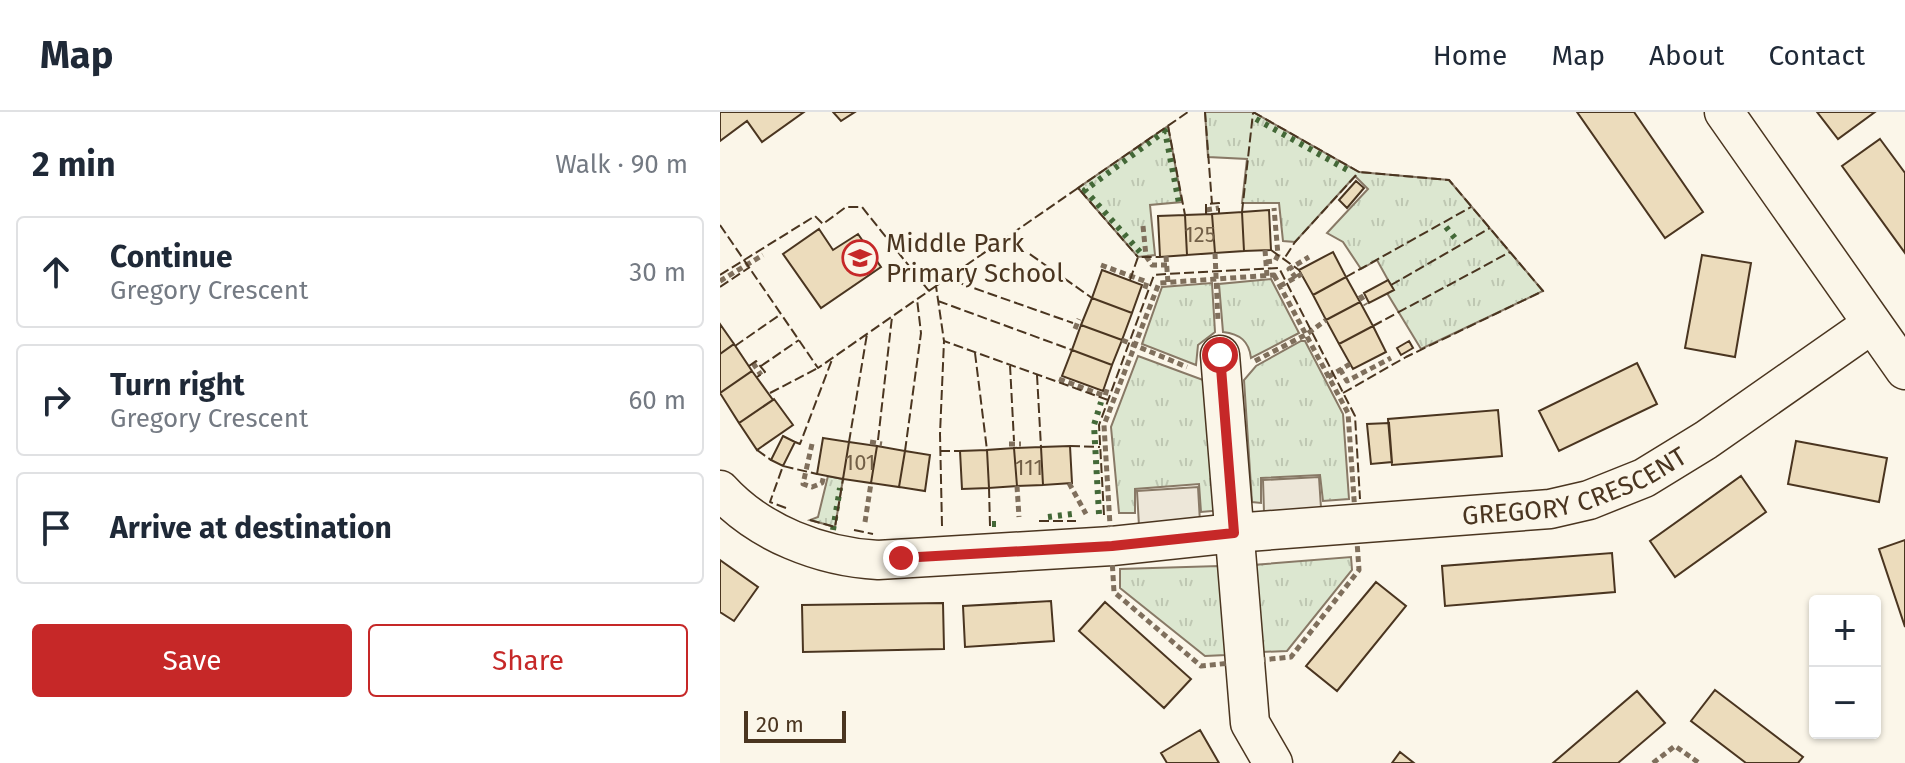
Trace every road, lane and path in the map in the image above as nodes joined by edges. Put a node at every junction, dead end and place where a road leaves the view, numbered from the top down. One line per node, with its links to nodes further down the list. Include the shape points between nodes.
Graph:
1 (1724, 112): 19 (street)
2 (1274, 208): 9 (path, via 1278,255)
3 (1143, 226): 11 (path, via 1146,256 1152,265)
4 (1265, 250): 9 (path)
5 (1215, 253): 13 (path)
6 (763, 255): 14 (path)
7 (1166, 256): 11 (path)
8 (1309, 257): 16 (path, via 1289,269 1299,276)
9 (1266, 262): 12 (path)
10 (1101, 265): 17 (path, via 1147,282 1142,291)
11 (1167, 265): 15 (path)
12 (1267, 276)
13 (1215, 279)
14 (720, 281)
15 (1168, 283)
16 (1280, 286)
17 (1155, 294)
18 (1326, 320): 20 (path)
19 (1872, 324): 28 (street); 40 (street, GREGORY CRESCENT, via 1677,459 1589,500 1550,509)
20 (1307, 334)
21 (1122, 340): 22 (path)
22 (1134, 347)
23 (1220, 355): 40 (street)
24 (1391, 358): 27 (path, via 1347,381)
25 (1350, 364): 27 (path)
26 (754, 367): 29 (path)
27 (1340, 369): 30 (path)
28 (1905, 370)
29 (761, 375)
30 (1328, 377)
31 (1059, 379): 32 (path, via 1105,396 1105,388)
32 (1117, 393)
33 (870, 442): 35 (path)
34 (812, 444): 36 (path, via 803,484 822,483)
35 (879, 444)
36 (824, 475)
37 (1069, 483): 39 (path)
38 (720, 490): 40 (street, GREGORY CRESCENT, via 786,537 860,559 1112,546)
39 (1087, 517)
40 (1234, 533): 41 (street, via 1250,723)
41 (1273, 763)
42 (1653, 763): 43 (path, via 1675,746)
43 (1699, 763)

